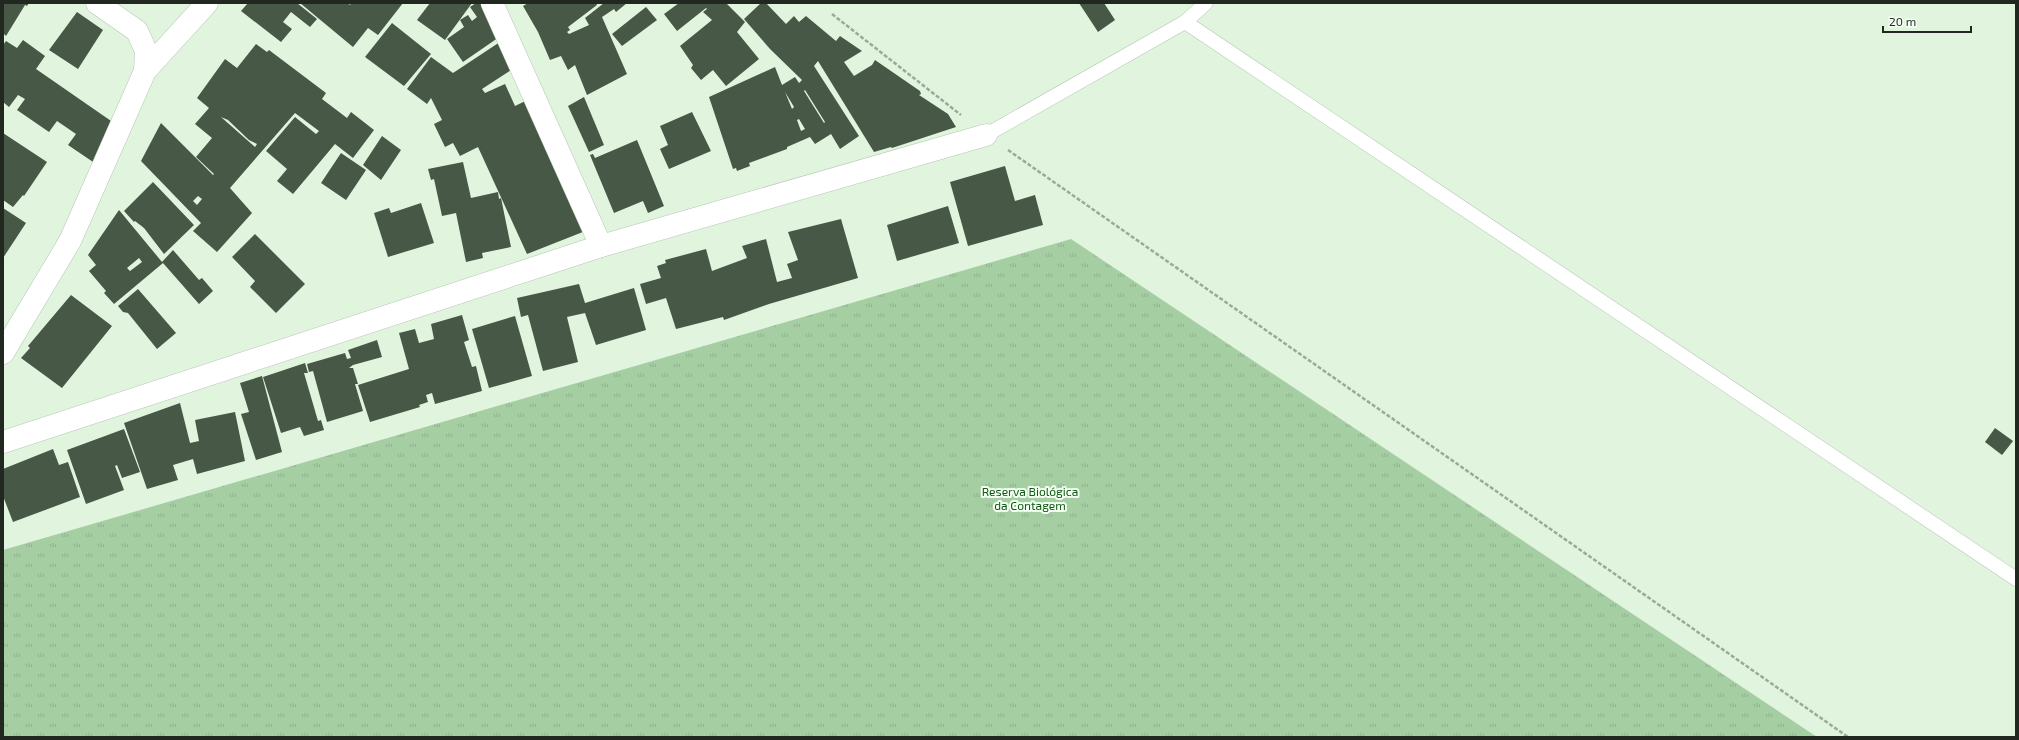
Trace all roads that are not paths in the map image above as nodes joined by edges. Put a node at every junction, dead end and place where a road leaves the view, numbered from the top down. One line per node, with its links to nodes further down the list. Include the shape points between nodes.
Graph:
1 (97, 3): 6 (street, via 137,31 146,51)
2 (207, 3): 6 (street)
3 (492, 3): 8 (street)
4 (1206, 3): 5 (lane)
5 (1185, 22): 7 (lane); 11 (lane)
6 (145, 71): 9 (street, via 70,241)
7 (986, 135): 8 (street)
8 (602, 246): 10 (street)
9 (3, 353)
10 (3, 442)
11 (2016, 579)

